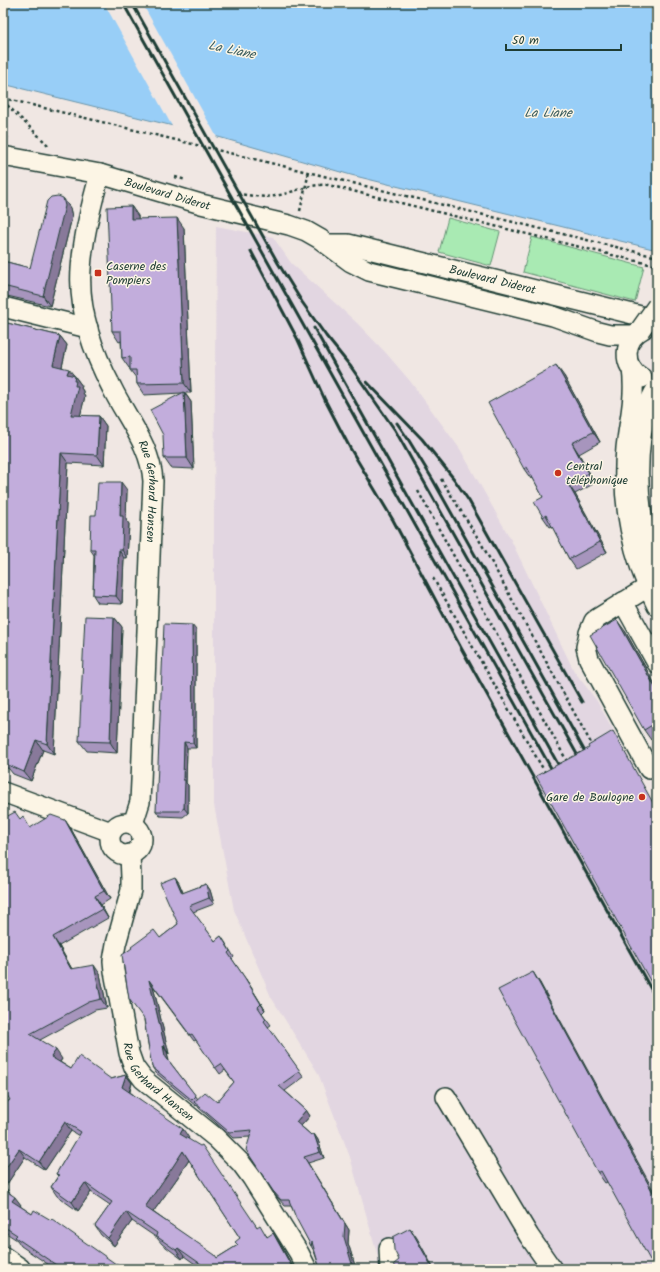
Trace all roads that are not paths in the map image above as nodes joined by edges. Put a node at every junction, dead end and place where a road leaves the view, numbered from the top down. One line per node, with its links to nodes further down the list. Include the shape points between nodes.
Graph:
1 (3, 156): 2 (street, Boulevard Diderot)
2 (100, 174): 3 (street, Boulevard Diderot, via 201,204 289,225 306,231); 8 (street, Rue Gerhard Hansen, via 88,222 81,270 83,304)
3 (328, 244): 6 (street, Boulevard Diderot, via 348,244); 7 (street, Boulevard Diderot, via 351,262 369,270 548,315)
4 (657, 306): 9 (street, bridge)
5 (3, 307): 8 (street)
6 (657, 320)
7 (579, 326): 9 (street, Boulevard Diderot, via 610,335); 10 (street, Boulevard Diderot, via 613,347)
8 (88, 328): 19 (street, Rue Gerhard Hansen, via 100,365 147,450 152,472 140,802)
9 (644, 331): 10 (street, via 629,344 627,352)
10 (630, 364): 11 (street, Boulevard Diderot, via 637,375); 13 (street, via 634,393 626,448 627,512 638,560)
11 (657, 380)
12 (657, 388): 13 (street, via 645,416 640,445 639,480)
13 (652, 580): 14 (street); 15 (street)
14 (623, 602): 16 (street); 17 (street, via 598,618 591,627 586,647 649,769)
15 (657, 606)
16 (657, 663)
17 (657, 764)
18 (3, 792): 20 (street)
19 (133, 824): 20 (street, via 119,824); 21 (street, via 140,830 142,839 139,848)
20 (112, 832): 21 (street, via 110,841 114,849 121,854)
21 (130, 854): 26 (street, Rue Gerhard Hansen, via 131,890 113,961 131,1061 150,1085 216,1138 241,1163)
22 (446, 1097): 28 (street, via 529,1236)
23 (389, 1248): 27 (street)
24 (3, 1258): 25 (main road)
25 (19, 1269)
26 (307, 1269)
27 (390, 1269)
28 (552, 1269)

